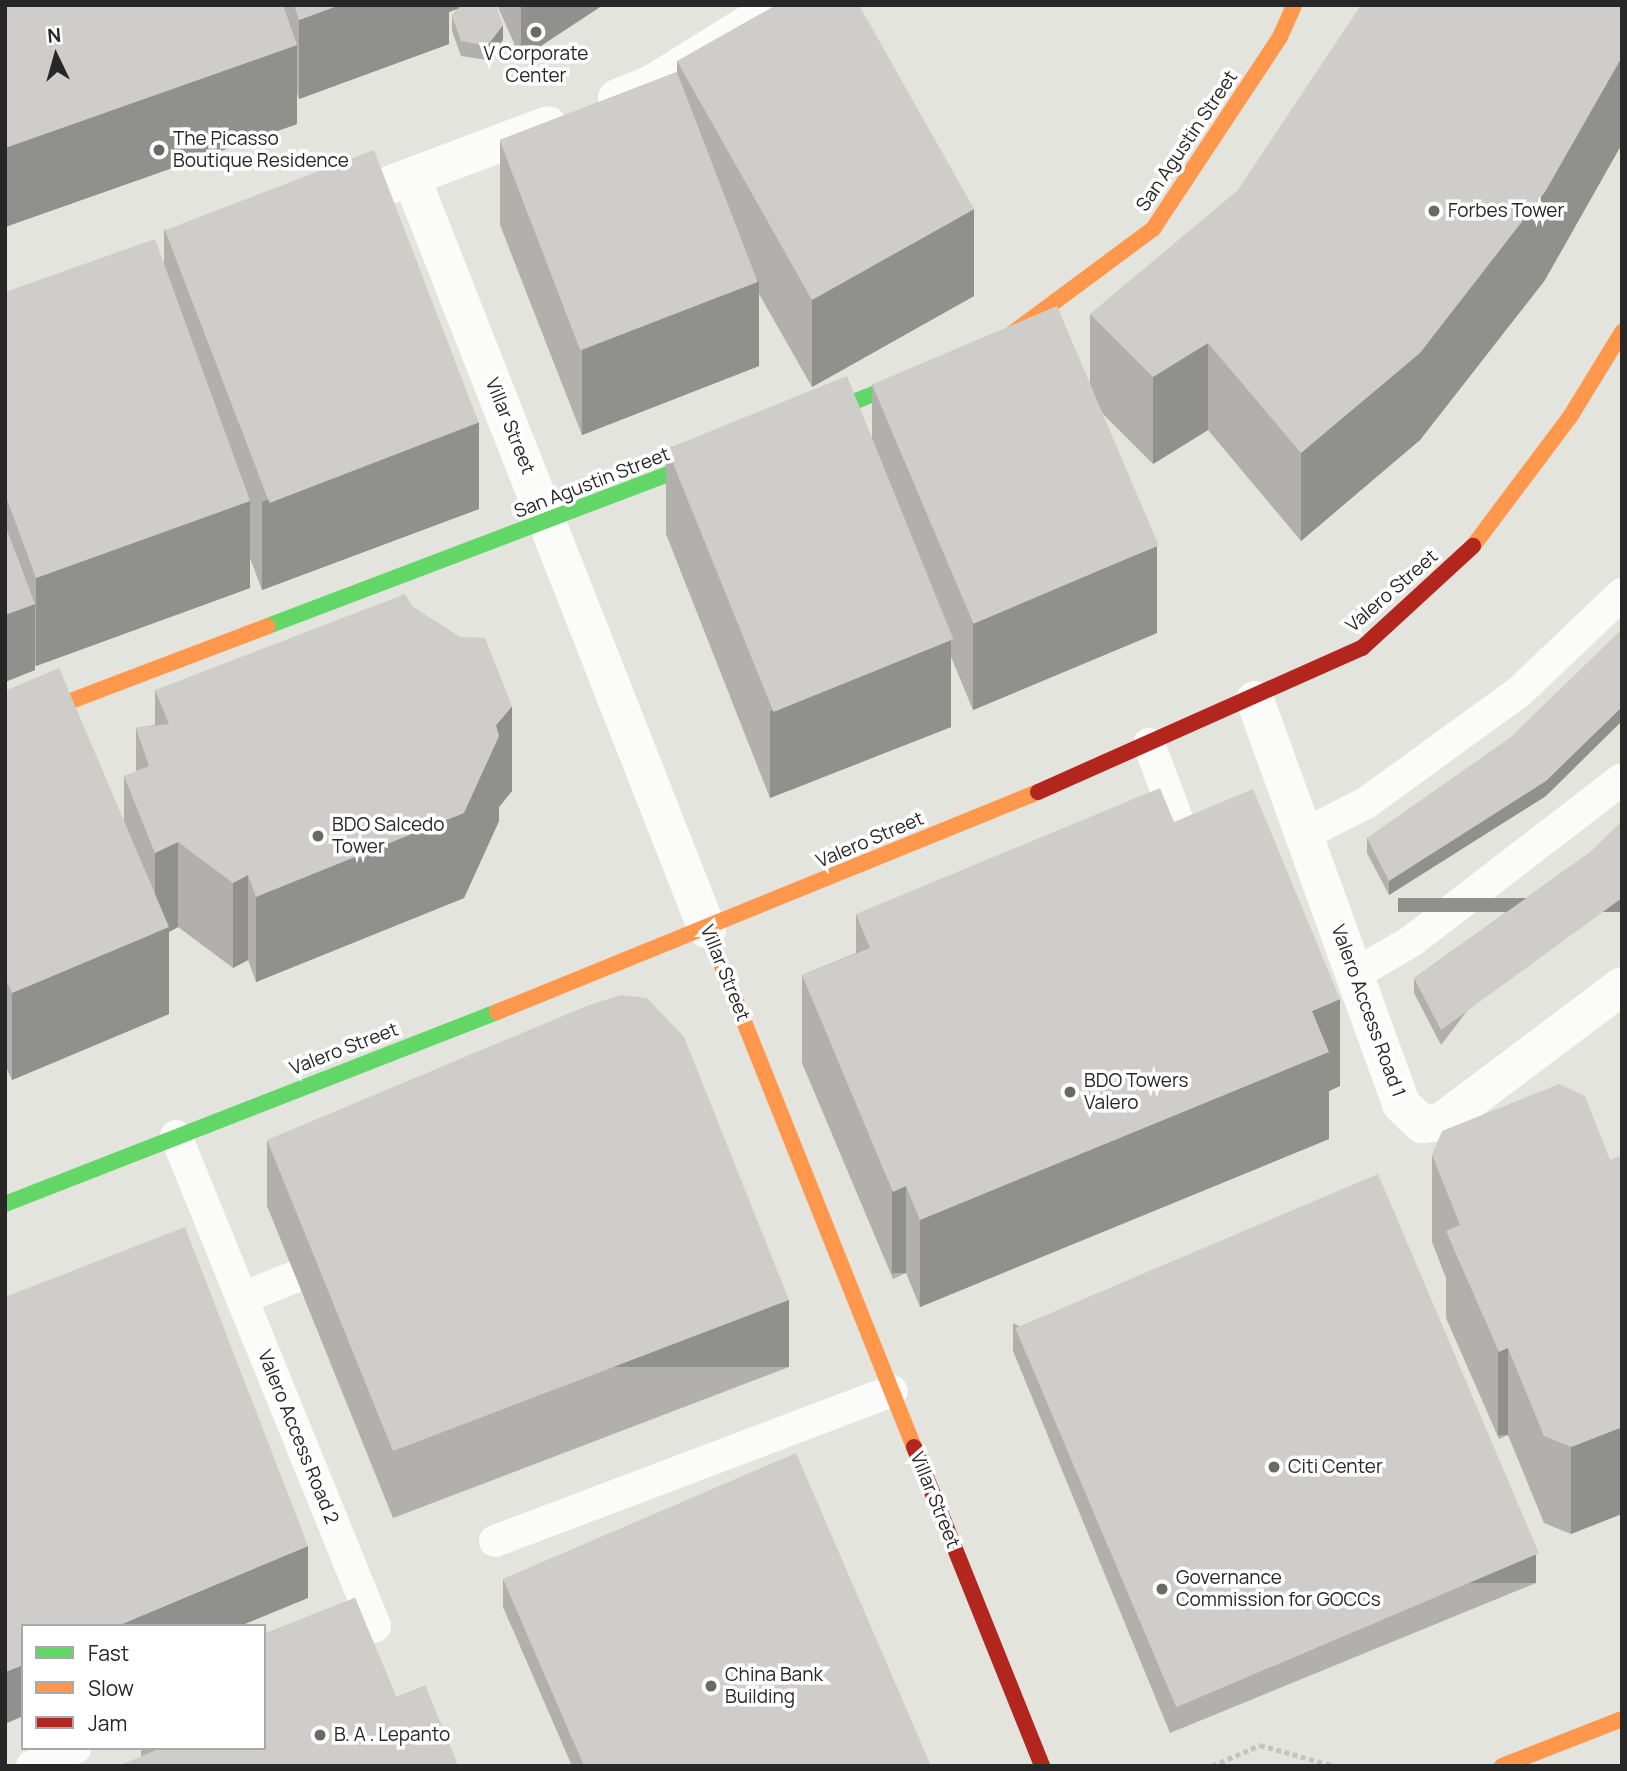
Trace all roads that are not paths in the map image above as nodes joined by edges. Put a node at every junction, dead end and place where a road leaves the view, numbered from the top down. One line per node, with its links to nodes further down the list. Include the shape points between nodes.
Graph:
1 (779, 5): 3 (street, via 652,84)
2 (1294, 5): 6 (street, San Agustin Street, via 1280,37 1153,229 1022,331)
3 (412, 179): 4 (street); 10 (street, Villar Street)
4 (307, 216)
5 (1622, 332): 12 (street, Valero Street, via 1570,417 1468,552 1362,648)
6 (987, 346)
7 (941, 366): 8 (street)
8 (792, 426)
9 (729, 451): 10 (street, San Agustin Street)
10 (547, 522): 13 (street, San Agustin Street); 18 (street, Villar Street)
11 (1622, 594): 16 (lane, via 1519,692 1366,803)
12 (1255, 700): 14 (street, Valero Street); 16 (street, Valero Access Road 1)
13 (5, 726)
14 (1149, 744): 17 (lane); 18 (street, Valero Street)
15 (1622, 779): 19 (lane, via 1413,940)
16 (1307, 833): 19 (street, Valero Access Road 1)
17 (1200, 880)
18 (707, 929): 21 (street, Valero Street); 25 (street, Villar Street)
19 (1352, 975): 20 (street, Valero Access Road 1, via 1401,1104 1422,1125 1441,1122)
20 (1622, 986)
21 (176, 1136): 22 (street, Valero Street); 24 (lane, Valero Access Road 2)
22 (5, 1204)
23 (365, 1265): 24 (lane, via 360,1254)
24 (242, 1298): 27 (lane, Valero Access Road 2, via 375,1626)
25 (892, 1391): 26 (lane); 31 (street, Villar Street)
26 (495, 1541)
27 (266, 1670)
28 (1622, 1718): 32 (street)
29 (70, 1750): 30 (lane)
30 (32, 1766)
31 (1042, 1766)
32 (1502, 1766)

